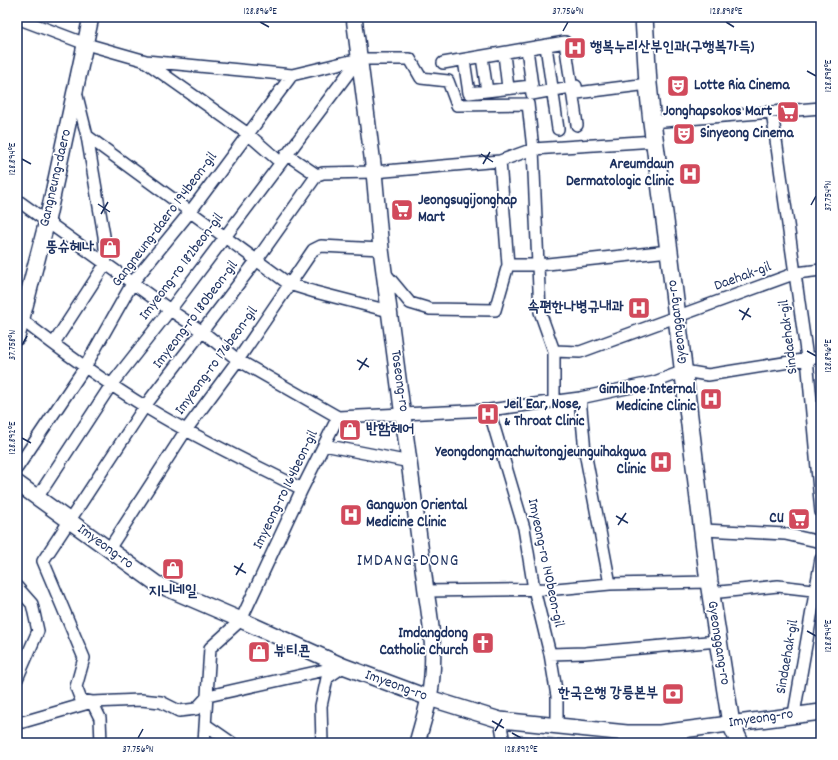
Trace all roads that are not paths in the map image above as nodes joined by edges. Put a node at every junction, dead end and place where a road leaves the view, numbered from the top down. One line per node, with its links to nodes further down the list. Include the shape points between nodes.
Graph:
1 (91, 17): 5 (street, Gangneung-daero)
2 (354, 17): 10 (street, Toseong-ro)
3 (644, 17): 15 (main road, Gyeonggang-ro)
4 (17, 18): 5 (street)
5 (86, 44): 12 (street); 17 (street, Gangneung-daero)
6 (546, 46): 7 (street); 16 (street, via 565,42); 20 (street)
7 (526, 49): 8 (street); 21 (street)
8 (504, 54): 9 (street); 18 (street)
9 (482, 57): 11 (street); 19 (street)
10 (359, 59): 14 (street); 31 (street, via 410,58 421,78 448,81 457,105 528,104); 32 (street, Imyeong-ro 182beon-gil); 34 (street, Toseong-ro)
11 (464, 60): 13 (street); 19 (street, via 469,93)
12 (146, 61): 14 (street); 28 (street)
13 (443, 63)
14 (292, 75): 28 (street, Gangneung-daero 194beon-gil)
15 (648, 84): 16 (street, via 577,93 576,86); 24 (main road, Gyeonggang-ro)
16 (572, 87): 20 (street); 25 (street)
17 (76, 88): 29 (street); 38 (street, Gangneung-daero)
18 (508, 88): 19 (street); 21 (street, via 531,86)
19 (487, 91)
20 (553, 91): 21 (street); 26 (street)
21 (533, 93): 27 (street)
22 (821, 108): 23 (street)
23 (772, 112): 24 (street); 47 (street, Sindaehak-gil)
24 (652, 122): 30 (main road, Gyeonggang-ro)
25 (577, 124)
26 (558, 130)
27 (539, 131)
28 (248, 134): 32 (street); 37 (street, Gangneung-daero 194beon-gil)
29 (87, 136): 37 (street); 43 (street, via 104,236)
30 (655, 142): 31 (street); 41 (main road, Gyeonggang-ro)
31 (533, 149): 33 (street); 45 (street)
32 (283, 158): 35 (street); 39 (street, Imyeong-ro 182beon-gil)
33 (500, 161): 34 (street); 44 (street)
34 (374, 172): 35 (street); 40 (street, Toseong-ro)
35 (317, 175): 42 (street, Imyeong-ro 180beon-gil)
36 (17, 200): 38 (street)
37 (190, 212): 39 (street); 49 (street, Gangneung-daero 194beon-gil)
38 (47, 221): 43 (street); 53 (street, Gangneung-daero)
39 (224, 236): 42 (street); 51 (street, Imyeong-ro 182beon-gil)
40 (381, 249): 48 (street, Toseong-ro); 50 (street, Imyeong-ro 176beon-gil, via 321,246 313,250)
41 (669, 251): 45 (street); 54 (main road, Gyeonggang-ro)
42 (256, 261): 50 (street); 55 (street, Imyeong-ro 180beon-gil)
43 (106, 263): 49 (street); 57 (street)
44 (508, 265): 45 (street); 48 (street, via 495,310 430,309 410,303)
45 (538, 265): 58 (street, via 540,312)
46 (821, 270): 47 (street, Daehak-gil)
47 (796, 273): 54 (street, Daehak-gil); 60 (street, Sindaehak-gil)
48 (385, 274): 52 (street, Toseong-ro)
49 (133, 282): 51 (street); 62 (street, Gangneung-daero 194beon-gil)
50 (289, 284): 52 (street); 61 (street, Imyeong-ro 176beon-gil)
51 (170, 310): 55 (street); 64 (street, Imyeong-ro 182beon-gil)
52 (389, 311): 69 (street, Toseong-ro)
53 (19, 317): 56 (street, Gangneung-daero); 57 (street)
54 (677, 317): 58 (street, Daehak-gil, via 580,352); 63 (main road, Gyeonggang-ro)
55 (203, 332): 61 (street); 67 (street, Imyeong-ro 180beon-gil)
56 (17, 337)
57 (54, 343): 62 (street)
58 (554, 352): 66 (street)
59 (821, 357): 60 (street)
60 (807, 358): 63 (street, via 708,375); 78 (street, Sindaehak-gil)
61 (238, 360): 70 (street); 71 (street, Imyeong-ro 176beon-gil)
62 (85, 367): 64 (street); 74 (street, Gangneung-daero 194beon-gil)
63 (684, 371): 65 (street, via 655,382); 80 (main road, Gyeonggang-ro)
64 (111, 385): 67 (street); 77 (street, Imyeong-ro 182beon-gil)
65 (580, 398): 66 (street); 84 (street, via 585,452)
66 (554, 401): 68 (street)
67 (145, 406): 71 (street); 79 (street, Imyeong-ro 180beon-gil)
68 (489, 410): 69 (street); 87 (street, Imyeong-ro 140beon-gil, via 524,528)
69 (404, 415): 70 (street); 73 (street, Toseong-ro)
70 (338, 417): 72 (street, Imyeong-ro 164beon-gil)
71 (186, 430): 76 (street); 82 (street, Imyeong-ro 176beon-gil)
72 (324, 445): 73 (street); 76 (street, Imyeong-ro 164beon-gil)
73 (410, 462): 88 (street, Toseong-ro)
74 (17, 468)
75 (17, 483): 77 (street, Imyeong-ro)
76 (302, 489): 90 (street, Imyeong-ro 164beon-gil)
77 (37, 498): 79 (street, Imyeong-ro)
78 (821, 512)
79 (69, 521): 82 (street, Imyeong-ro); 97 (street, Imyeong-ro 180beon-gil, via 43,561 84,658 76,687 81,700)
80 (704, 530): 81 (street, via 785,534); 86 (main road, Gyeonggang-ro)
81 (821, 542)
82 (109, 549): 90 (street, Imyeong-ro, via 157,584)
83 (821, 558): 89 (street, Sindaehak-gil)
84 (610, 584): 86 (street); 87 (street)
85 (17, 587): 94 (street, via 32,604 38,630)
86 (709, 587): 89 (street, via 778,586); 91 (main road, Gyeonggang-ro)
87 (534, 589): 88 (street); 92 (street, Imyeong-ro 140beon-gil)
88 (426, 591): 96 (street, Toseong-ro, via 432,623 434,656)
89 (818, 591): 99 (street, Sindaehak-gil)
90 (241, 620): 93 (street, Imyeong-ro); 95 (street, via 210,648)
91 (718, 642): 92 (street); 102 (main road, Gyeonggang-ro)
92 (550, 654): 104 (street, Imyeong-ro 140beon-gil, via 557,696)
93 (343, 666): 95 (street); 96 (street, Imyeong-ro); 109 (street, via 327,678 321,706)
94 (17, 679)
95 (208, 696): 97 (street, via 196,709 179,711 161,702); 103 (street)
96 (429, 698): 100 (street, Imyeong-ro); 110 (street, Toseong-ro)
97 (92, 702): 101 (street, via 24,722); 106 (street, via 100,718)
98 (821, 712): 99 (street, Imyeong-ro)
99 (794, 714): 102 (street, Imyeong-ro)
100 (500, 720): 104 (street, Imyeong-ro); 111 (street)
101 (17, 721)
102 (731, 724): 105 (street, Imyeong-ro); 112 (main road, Gyeonggang-ro)
103 (206, 725): 107 (street); 108 (street)
104 (557, 726): 105 (street, Imyeong-ro)
105 (660, 738)
106 (101, 743)
107 (204, 743)
108 (232, 743)
109 (322, 743)
110 (417, 743)
111 (504, 743)
112 (740, 743)

